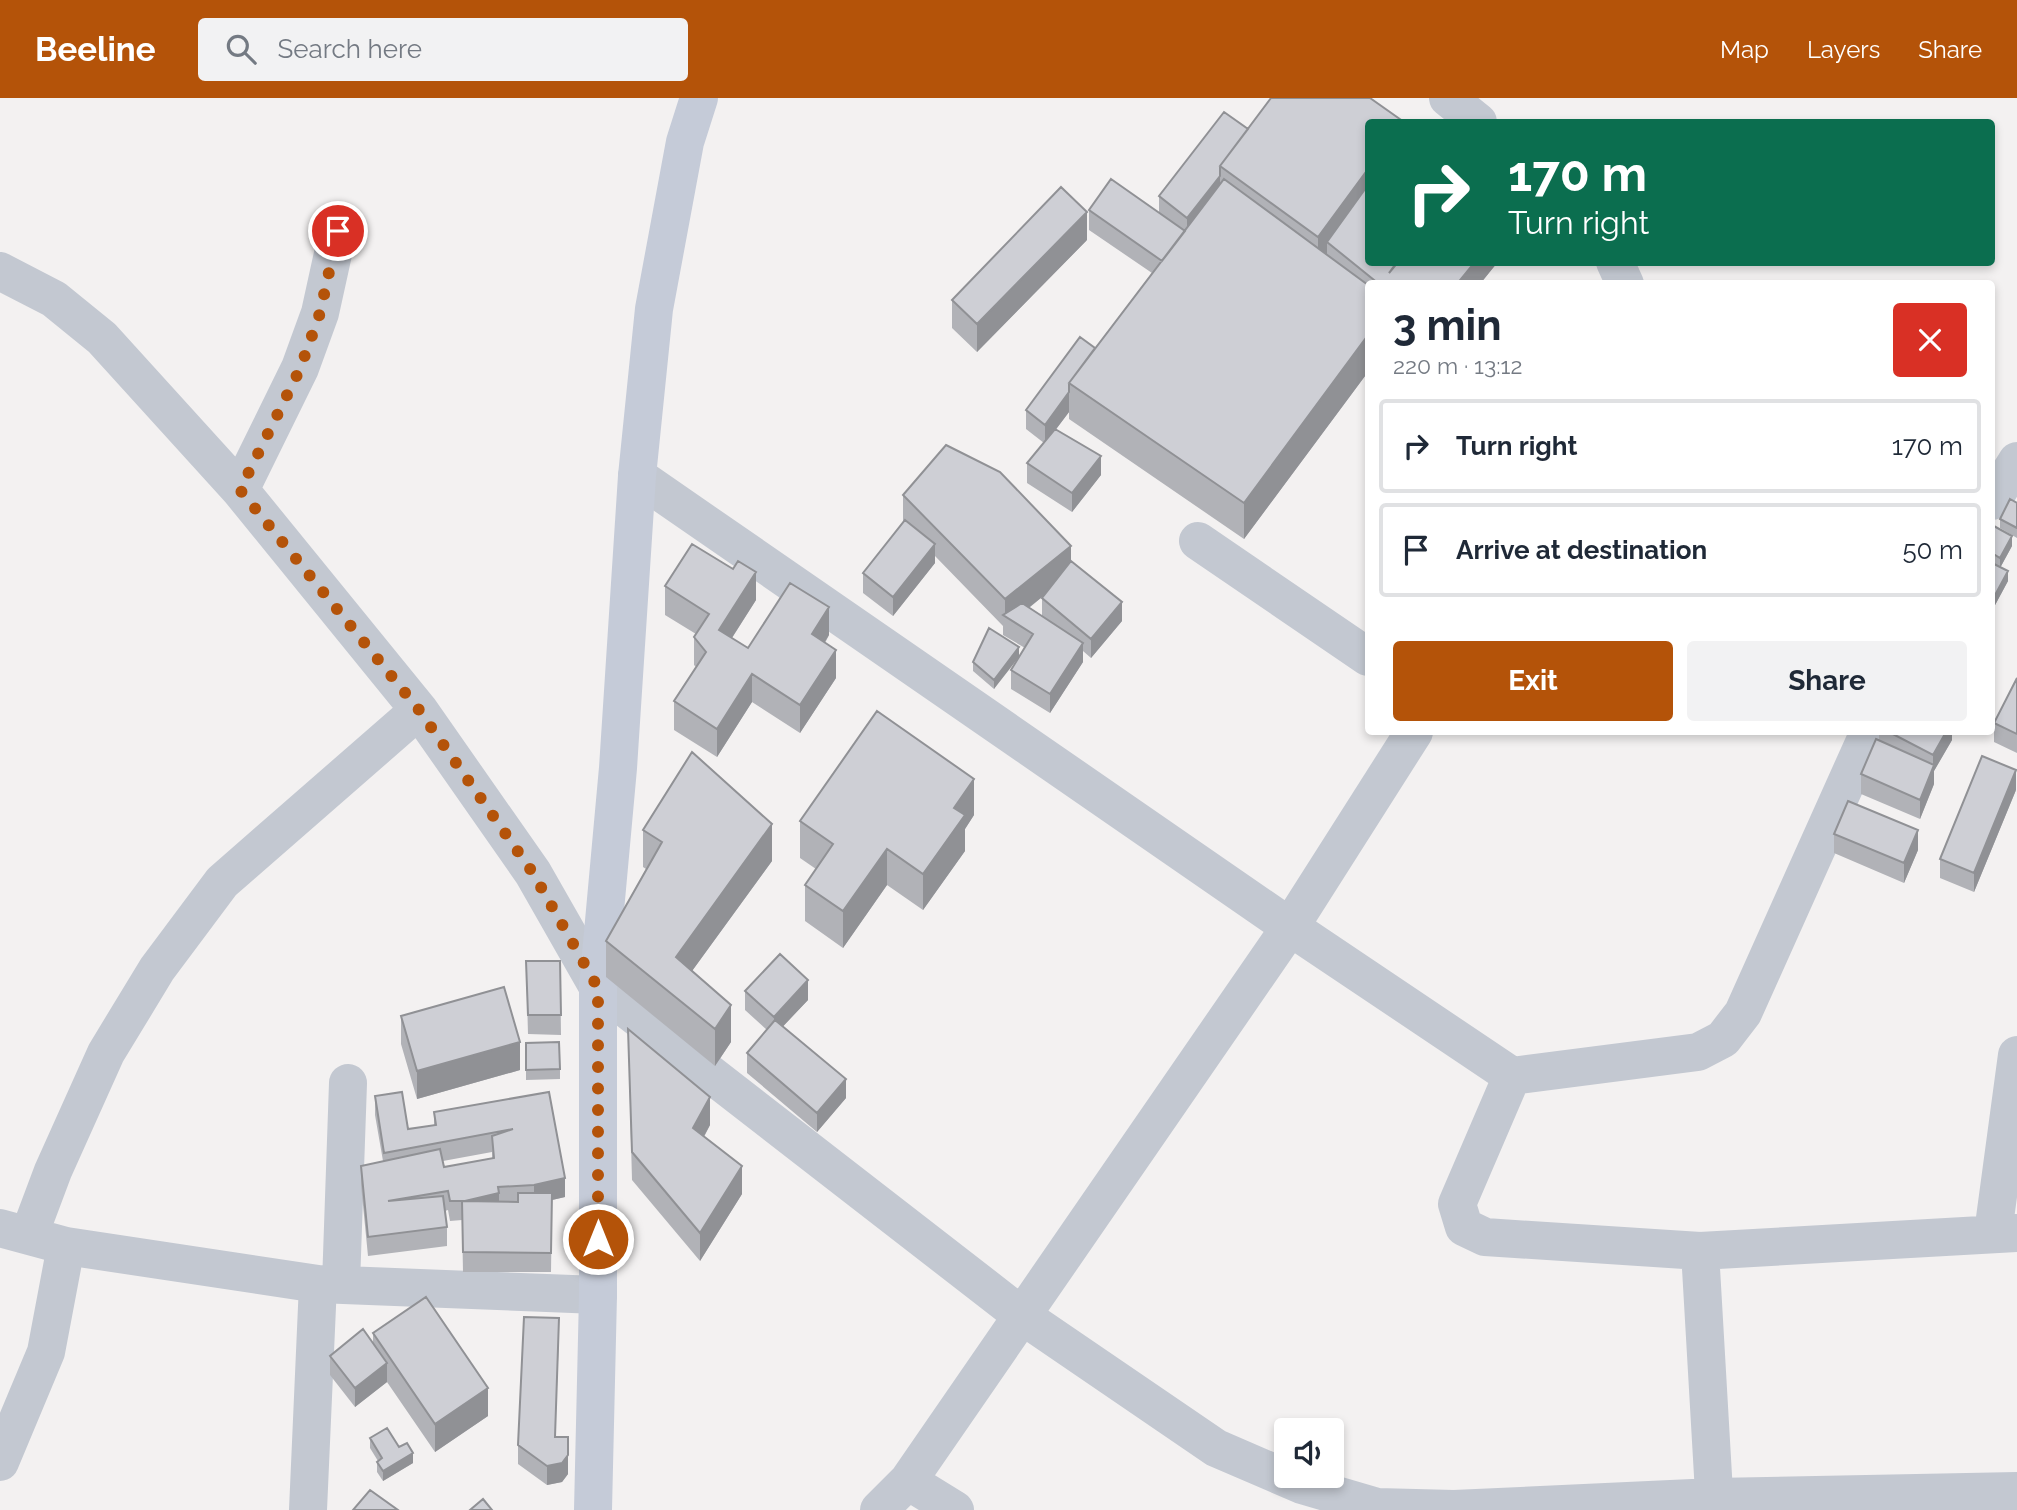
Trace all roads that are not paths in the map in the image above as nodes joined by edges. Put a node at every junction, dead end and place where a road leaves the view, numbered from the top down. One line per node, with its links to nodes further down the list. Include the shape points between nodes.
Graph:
1 (699, 98): 7 (main road, via 685,142 654,309)
2 (1448, 98): 3 (street)
3 (1474, 119)
4 (338, 231): 8 (street, via 320,313 300,369)
5 (0, 271): 8 (street, via 54,299 102,338)
6 (2017, 461): 9 (street)
7 (637, 476): 15 (street); 16 (main road)
8 (240, 490): 12 (street)
9 (1995, 496)
10 (1198, 541): 11 (street)
11 (1365, 655)
12 (419, 710): 16 (street, via 533,873); 20 (street, via 222,881 158,968 106,1053 53,1171)
13 (1412, 735): 15 (street)
14 (1867, 735): 18 (street, via 1743,1013 1723,1039 1698,1052)
15 (1290, 927): 18 (street); 26 (street)
16 (598, 988): 25 (main road); 26 (street)
17 (2017, 1055): 21 (street)
18 (1512, 1076): 23 (street, via 1457,1204 1464,1227 1485,1237)
19 (348, 1083): 24 (street)
20 (14, 1232): 22 (street)
21 (2005, 1233): 23 (street)
22 (66, 1246): 24 (street); 27 (street, via 46,1352)
23 (1700, 1251): 30 (street)
24 (329, 1284): 25 (street); 32 (street)
25 (598, 1295): 33 (main road)
26 (1021, 1315): 28 (street); 31 (street, via 1216,1448 1301,1485 1377,1507)
27 (0, 1462)
28 (908, 1481): 34 (street); 35 (street)
29 (2008, 1498): 30 (street)
30 (1714, 1504): 31 (street)
31 (1454, 1509)
32 (308, 1510)
33 (593, 1510)
34 (879, 1510)
35 (955, 1510)

